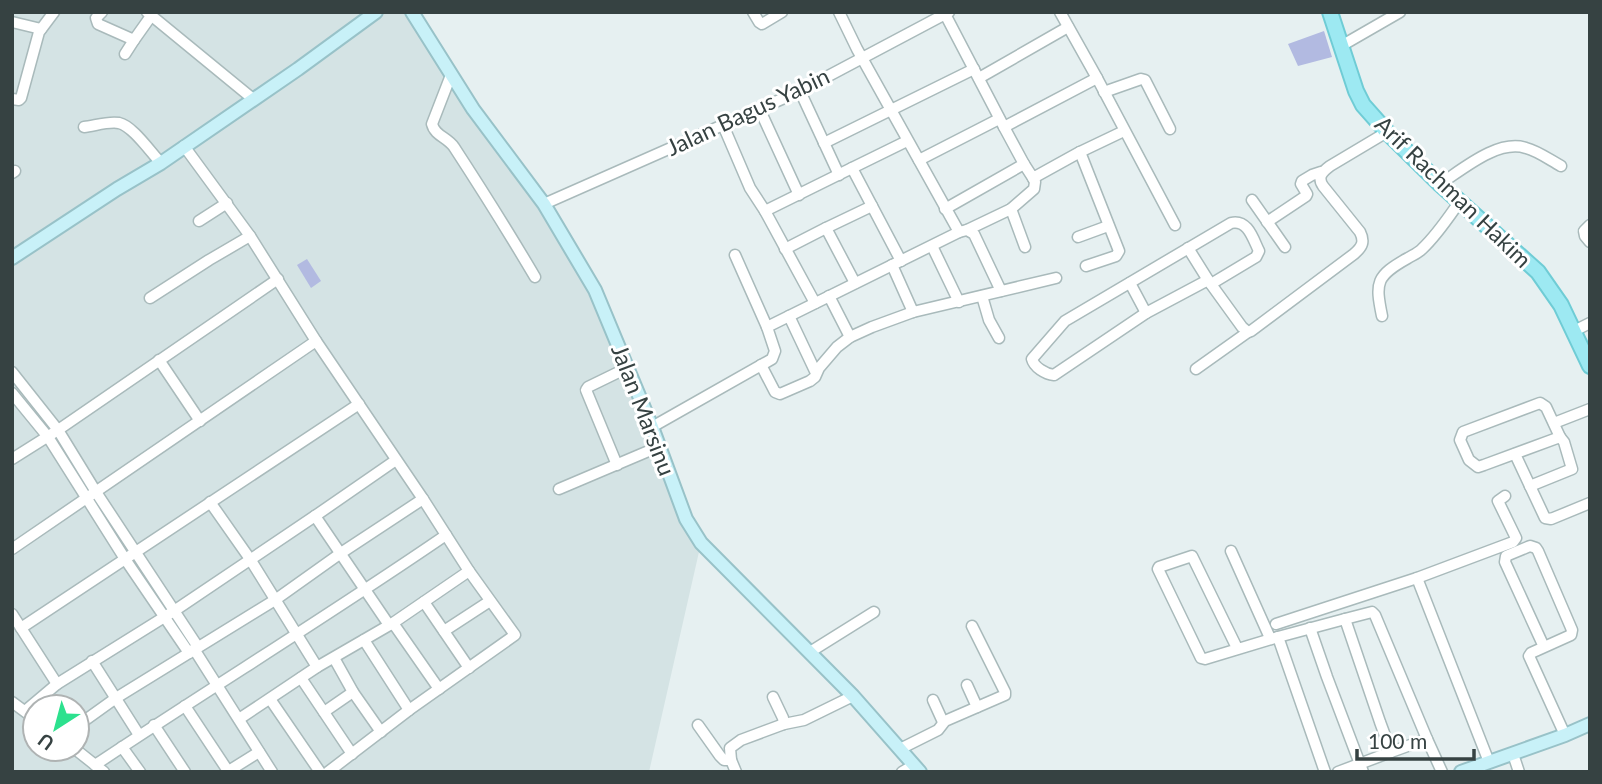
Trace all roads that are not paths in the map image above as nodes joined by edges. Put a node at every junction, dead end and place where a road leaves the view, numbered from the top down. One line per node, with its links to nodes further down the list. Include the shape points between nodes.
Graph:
1 (54, 12): 15 (street)
2 (102, 12): 16 (street, via 96,18 100,26)
3 (376, 12): 26 (street)
4 (412, 12): 21 (street, Jalan Marsinu)
5 (753, 12): 6 (street, via 762,24)
6 (782, 12)
7 (839, 12): 19 (street)
8 (1060, 12): 14 (street)
9 (1329, 12): 17 (main road, Arif Rachman Hakim)
10 (1400, 12): 17 (street)
11 (947, 13): 19 (street, Jalan Bagus Yabin); 20 (street)
12 (149, 14): 16 (street); 26 (street)
13 (12, 22): 15 (street)
14 (1068, 27): 20 (street); 22 (street)
15 (41, 29): 25 (street, via 21,98)
16 (134, 40): 18 (street)
17 (1341, 46): 34 (main road, Arif Rachman Hakim, via 1363,105)
18 (125, 54)
19 (862, 58): 23 (street, Jalan Bagus Yabin); 28 (street)
20 (977, 74): 28 (street); 29 (street)
21 (451, 75): 52 (street, Jalan Marsinu); 76 (street, via 433,128 450,142)
22 (1097, 78): 24 (street); 29 (street)
23 (800, 91): 27 (street, Jalan Bagus Yabin); 36 (street)
24 (1104, 92): 32 (street, via 1144,80); 33 (street)
25 (12, 99)
26 (253, 99): 37 (street)
27 (759, 108): 30 (street, Jalan Bagus Yabin); 48 (street)
28 (891, 111): 35 (street); 36 (street)
29 (1002, 123): 39 (street); 41 (street)
30 (723, 125): 52 (street, Jalan Bagus Yabin); 56 (street)
31 (84, 127): 40 (street, via 124,125)
32 (1170, 130)
33 (1124, 131): 38 (street); 59 (street)
34 (1387, 132): 44 (street); 47 (main road, Arif Rachman Hakim)
35 (907, 141): 39 (street); 43 (street)
36 (824, 143): 45 (street)
37 (184, 146): 40 (street); 51 (street)
38 (1080, 152): 46 (street); 61 (street)
39 (919, 160): 54 (street)
40 (161, 163): 73 (street)
41 (1024, 164): 46 (street); 54 (street)
42 (1561, 166): 47 (street, via 1524,147 1503,148)
43 (852, 169): 45 (street); 53 (street)
44 (1321, 172): 58 (street, via 1302,181 1306,197); 95 (street, via 1321,182 1360,232 1362,246)
45 (839, 174): 48 (street)
46 (1033, 177): 55 (street, via 1034,189)
47 (1440, 184): 50 (main road, Arif Rachman Hakim)
48 (799, 195): 56 (street)
49 (1252, 200): 58 (street)
50 (1460, 201): 91 (street, via 1433,239 1382,277 1377,290); 94 (main road, Arif Rachman Hakim, via 1538,272)
51 (227, 204): 57 (street); 64 (street)
52 (544, 204): 102 (street, Jalan Marsinu, via 595,290)
53 (872, 206): 62 (street); 74 (street)
54 (945, 209): 63 (street)
55 (1011, 209): 63 (street); 68 (street)
56 (765, 211): 71 (street)
57 (199, 222)
58 (1267, 222): 69 (street)
59 (1175, 225)
60 (1590, 225): 66 (street, via 1584,231)
61 (1108, 226): 65 (street); 75 (street, via 1119,253)
62 (827, 228): 71 (street); 81 (street)
63 (963, 231): 67 (street); 82 (street, via 974,234)
64 (250, 236): 78 (street); 85 (street)
65 (1078, 237)
66 (1590, 242)
67 (932, 246): 74 (street); 86 (street)
68 (1025, 247)
69 (1285, 247)
70 (1188, 248): 79 (street); 79 (street, via 1236,222 1247,228 1259,251 1256,257); 80 (street)
71 (785, 249): 87 (street)
72 (735, 256): 93 (street)
73 (12, 258)
74 (896, 263): 81 (street); 88 (street)
75 (1086, 266)
76 (535, 277)
77 (1056, 278): 82 (street)
78 (278, 279): 98 (street); 99 (street)
79 (1209, 282): 89 (street); 95 (street)
80 (1130, 283): 89 (street); 89 (street, via 1065,321 1032,362 1054,375)
81 (855, 284): 83 (street)
82 (1001, 290): 84 (street)
83 (829, 296): 87 (street); 96 (street)
84 (982, 296): 86 (street); 97 (street)
85 (150, 298)
86 (959, 302): 88 (street)
87 (815, 303): 90 (street)
88 (913, 312): 96 (street)
89 (1146, 313)
90 (789, 316): 93 (street); 105 (street)
91 (1382, 316)
92 (1590, 323): 94 (street)
93 (767, 327): 101 (street, via 775,351 772,359)
94 (1574, 331): 100 (main road, Arif Rachman Hakim)
95 (1248, 332): 103 (street)
96 (850, 337): 105 (street)
97 (999, 338)
98 (316, 341): 107 (street); 109 (street)
99 (159, 360): 109 (street); 112 (street)
100 (1589, 363)
101 (761, 365): 105 (street, via 778,394 810,381); 111 (street)
102 (627, 368): 111 (street, Jalan Marsinu); 119 (street, via 586,390)
103 (1196, 369)
104 (12, 372): 112 (street)
105 (816, 373)
106 (12, 393): 113 (street)
107 (359, 404): 118 (street); 126 (street)
108 (1590, 409): 110 (street)
109 (200, 421): 122 (street)
110 (1555, 423): 114 (street); 116 (street, via 1540,403 1461,435 1475,466)
111 (652, 427): 115 (street, Jalan Marsinu)
112 (58, 430): 113 (street); 122 (street)
113 (48, 437): 117 (street); 124 (street)
114 (1560, 437): 116 (street); 120 (street, via 1572,469)
115 (658, 447): 119 (street); 159 (street, Jalan Marsinu, via 686,519 701,543)
116 (1515, 454): 120 (street)
117 (12, 459)
118 (396, 460): 125 (street); 128 (street)
119 (617, 465): 121 (street)
120 (1530, 486): 127 (street, via 1547,519)
121 (559, 489)
122 (96, 492): 124 (street); 132 (street)
123 (1505, 496): 137 (street, via 1498,500 1515,541)
124 (87, 499): 130 (street); 134 (street)
125 (423, 499): 129 (street); 133 (street)
126 (210, 502): 132 (street); 135 (street)
127 (1590, 503)
128 (315, 516): 133 (street); 135 (street)
129 (446, 535): 136 (street); 138 (street)
130 (12, 549)
131 (1230, 551): 154 (street)
132 (135, 552): 134 (street); 142 (street)
133 (341, 553): 138 (street); 139 (street)
134 (125, 559): 145 (street); 150 (street)
135 (250, 559): 139 (street); 142 (street)
136 (469, 571): 140 (street); 141 (street)
137 (1417, 578): 148 (street); 198 (street)
138 (365, 590): 147 (street); 153 (street)
139 (275, 600): 153 (street); 158 (street)
140 (489, 601): 152 (street); 163 (street, via 515,635)
141 (424, 602): 147 (street); 152 (street)
142 (174, 611): 145 (street); 158 (street)
143 (874, 612): 159 (street)
144 (12, 614): 150 (street)
145 (164, 616): 158 (street); 161 (street)
146 (1345, 619): 151 (street); 190 (street, via 1375,615); 194 (street)
147 (391, 624): 155 (street); 168 (street)
148 (1276, 624)
149 (972, 626): 177 (street, via 1005,692)
150 (21, 628): 165 (street)
151 (1310, 628): 154 (street); 201 (street)
152 (444, 631): 163 (street)
153 (297, 634): 162 (street); 166 (street)
154 (1274, 637): 157 (street); 210 (street)
155 (364, 640): 160 (street); 178 (street)
156 (1544, 647): 156 (street, via 1505,562 1506,556 1530,546 1538,551 1572,631); 189 (street, via 1530,656)
157 (1237, 648): 157 (street, via 1201,657 1159,567 1192,556)
158 (194, 650): 166 (street); 173 (street)
159 (810, 652): 171 (street, Jalan Marsinu)
160 (334, 659): 162 (street); 169 (street)
161 (92, 661): 165 (street); 173 (street)
162 (317, 667): 164 (street)
163 (469, 668): 168 (street)
164 (301, 678): 174 (street); 179 (street)
165 (57, 684): 170 (street)
166 (217, 685): 176 (street); 181 (street)
167 (967, 685): 177 (street)
168 (439, 689): 178 (street)
169 (353, 692): 179 (street); 187 (street)
170 (46, 693)
171 (853, 696): 183 (street, via 804,720); 192 (street, Jalan Marsinu)
172 (773, 697): 183 (street)
173 (116, 698): 180 (street); 188 (street)
174 (270, 699): 181 (street); 208 (street)
175 (933, 700): 182 (street)
176 (184, 706): 185 (street); 203 (street)
177 (977, 707): 182 (street)
178 (409, 710): 187 (street)
179 (324, 712): 195 (street)
180 (91, 716)
181 (239, 719): 193 (street)
182 (943, 722): 192 (street, via 938,730)
183 (784, 724): 200 (street, via 730,748)
184 (1590, 724): 189 (street)
185 (154, 725): 188 (street); 206 (street)
186 (698, 725): 200 (street)
187 (381, 732): 195 (street)
188 (139, 735): 191 (street)
189 (1565, 735): 196 (street)
190 (1427, 738): 194 (street); 212 (street)
191 (122, 747): 199 (street); 205 (street)
192 (900, 749): 202 (street, Jalan Marsinu)
193 (259, 752): 203 (street); 207 (street)
194 (1391, 752): 201 (street)
195 (352, 754): 209 (street)
196 (1513, 754): 198 (street); 214 (street)
197 (91, 762): 199 (street)
198 (1489, 762): 213 (street)
199 (95, 765): 204 (street)
200 (733, 768)
201 (1361, 768): 211 (street)
202 (912, 770)
203 (228, 771)
204 (104, 772)
205 (140, 772)
206 (185, 772)
207 (272, 772)
208 (320, 772)
209 (328, 772)
210 (1325, 772)
211 (1338, 772)
212 (1442, 772)
213 (1461, 772)
214 (1519, 772)

